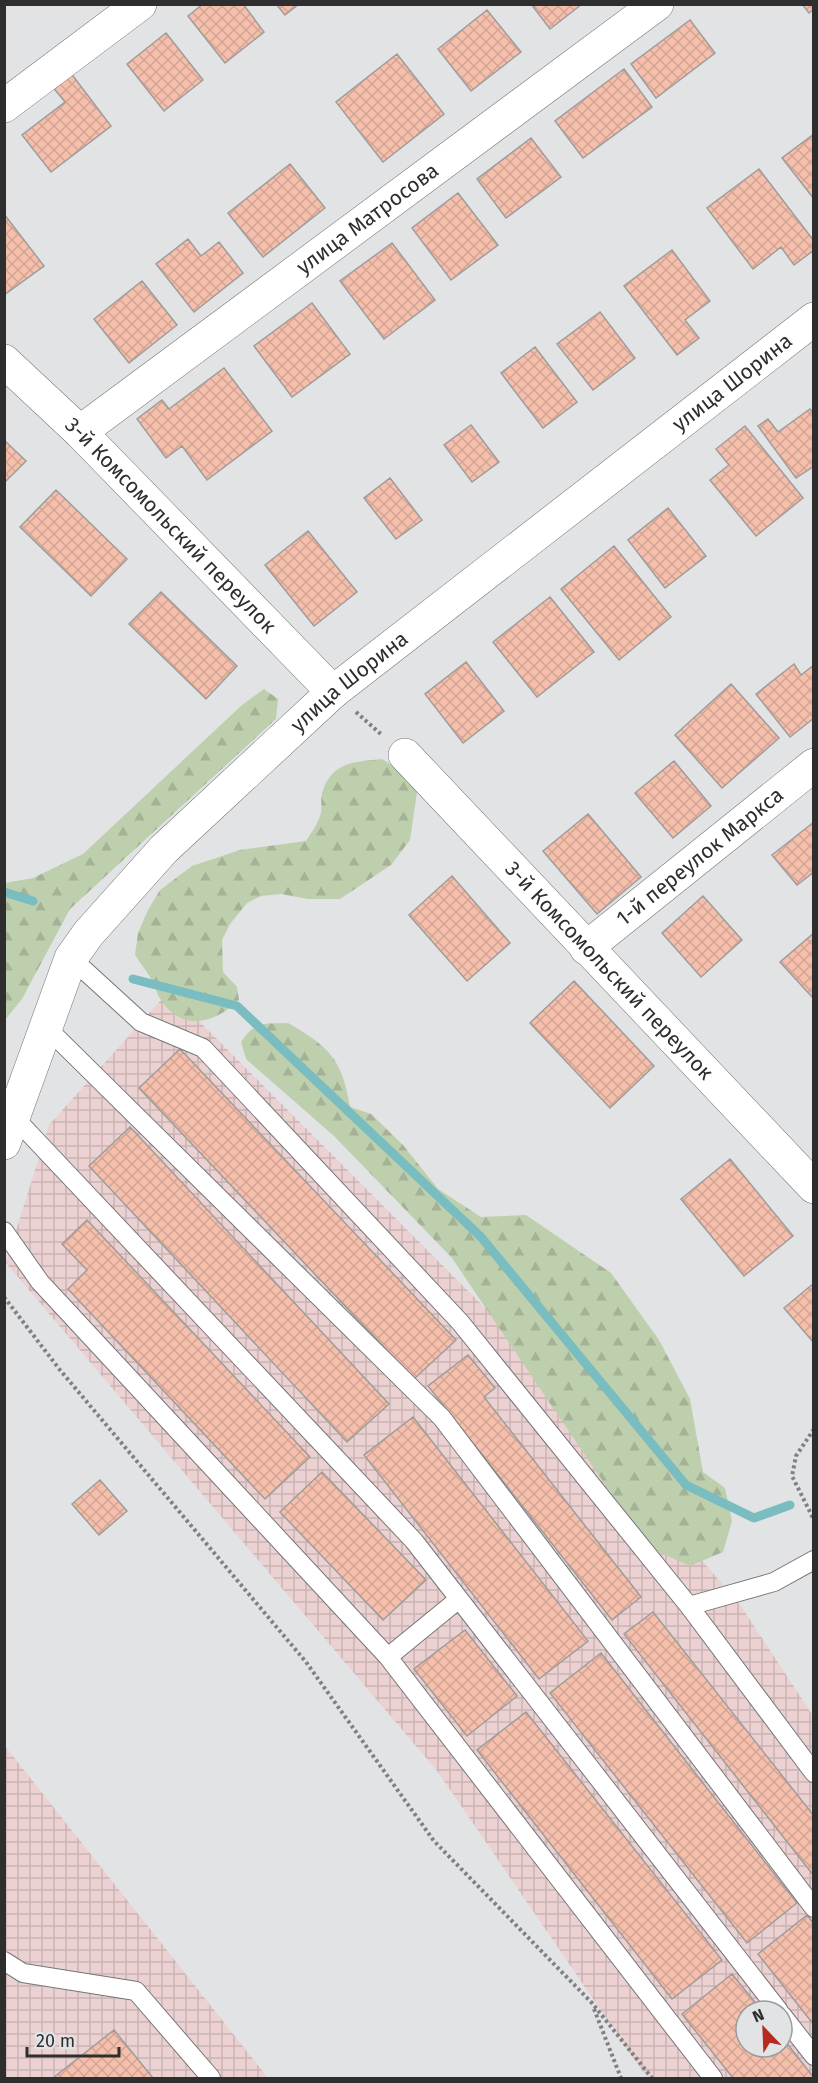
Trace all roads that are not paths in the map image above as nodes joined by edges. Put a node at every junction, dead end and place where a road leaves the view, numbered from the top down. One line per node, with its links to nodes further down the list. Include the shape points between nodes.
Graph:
1 (140, 4): 3 (street)
2 (657, 4): 6 (street, улица Матросова)
3 (4, 106)
4 (813, 319): 7 (street, улица Шорина)
5 (4, 361): 6 (street, 3-й Комсомольский переулок)
6 (80, 432): 7 (street, 3-й Комсомольский переулок)
7 (333, 692): 11 (street, улица Шорина, via 164,849)
8 (405, 755): 10 (street, 3-й Комсомольский переулок)
9 (813, 765): 10 (street, 1-й переулок Маркса)
10 (586, 948): 14 (street, 3-й Комсомольский переулок)
11 (71, 958): 12 (street, улица Шорина); 18 (lane, via 141,1022 203,1048 460,1322)
12 (46, 1027): 13 (street, улица Шорина); 21 (lane, via 442,1418)
13 (9, 1130): 17 (lane, via 414,1541)
14 (813, 1187)
15 (4, 1231): 19 (lane, via 40,1282)
16 (813, 1560): 18 (lane, via 774,1582)
17 (459, 1599): 19 (lane); 23 (lane)
18 (689, 1606): 20 (lane)
19 (388, 1657): 27 (lane)
20 (813, 1773)
21 (813, 1908)
22 (4, 1961): 26 (lane, via 23,1973 136,1991)
23 (770, 1999)
24 (794, 2031): 25 (lane)
25 (813, 2056)
26 (211, 2079)
27 (712, 2079)

